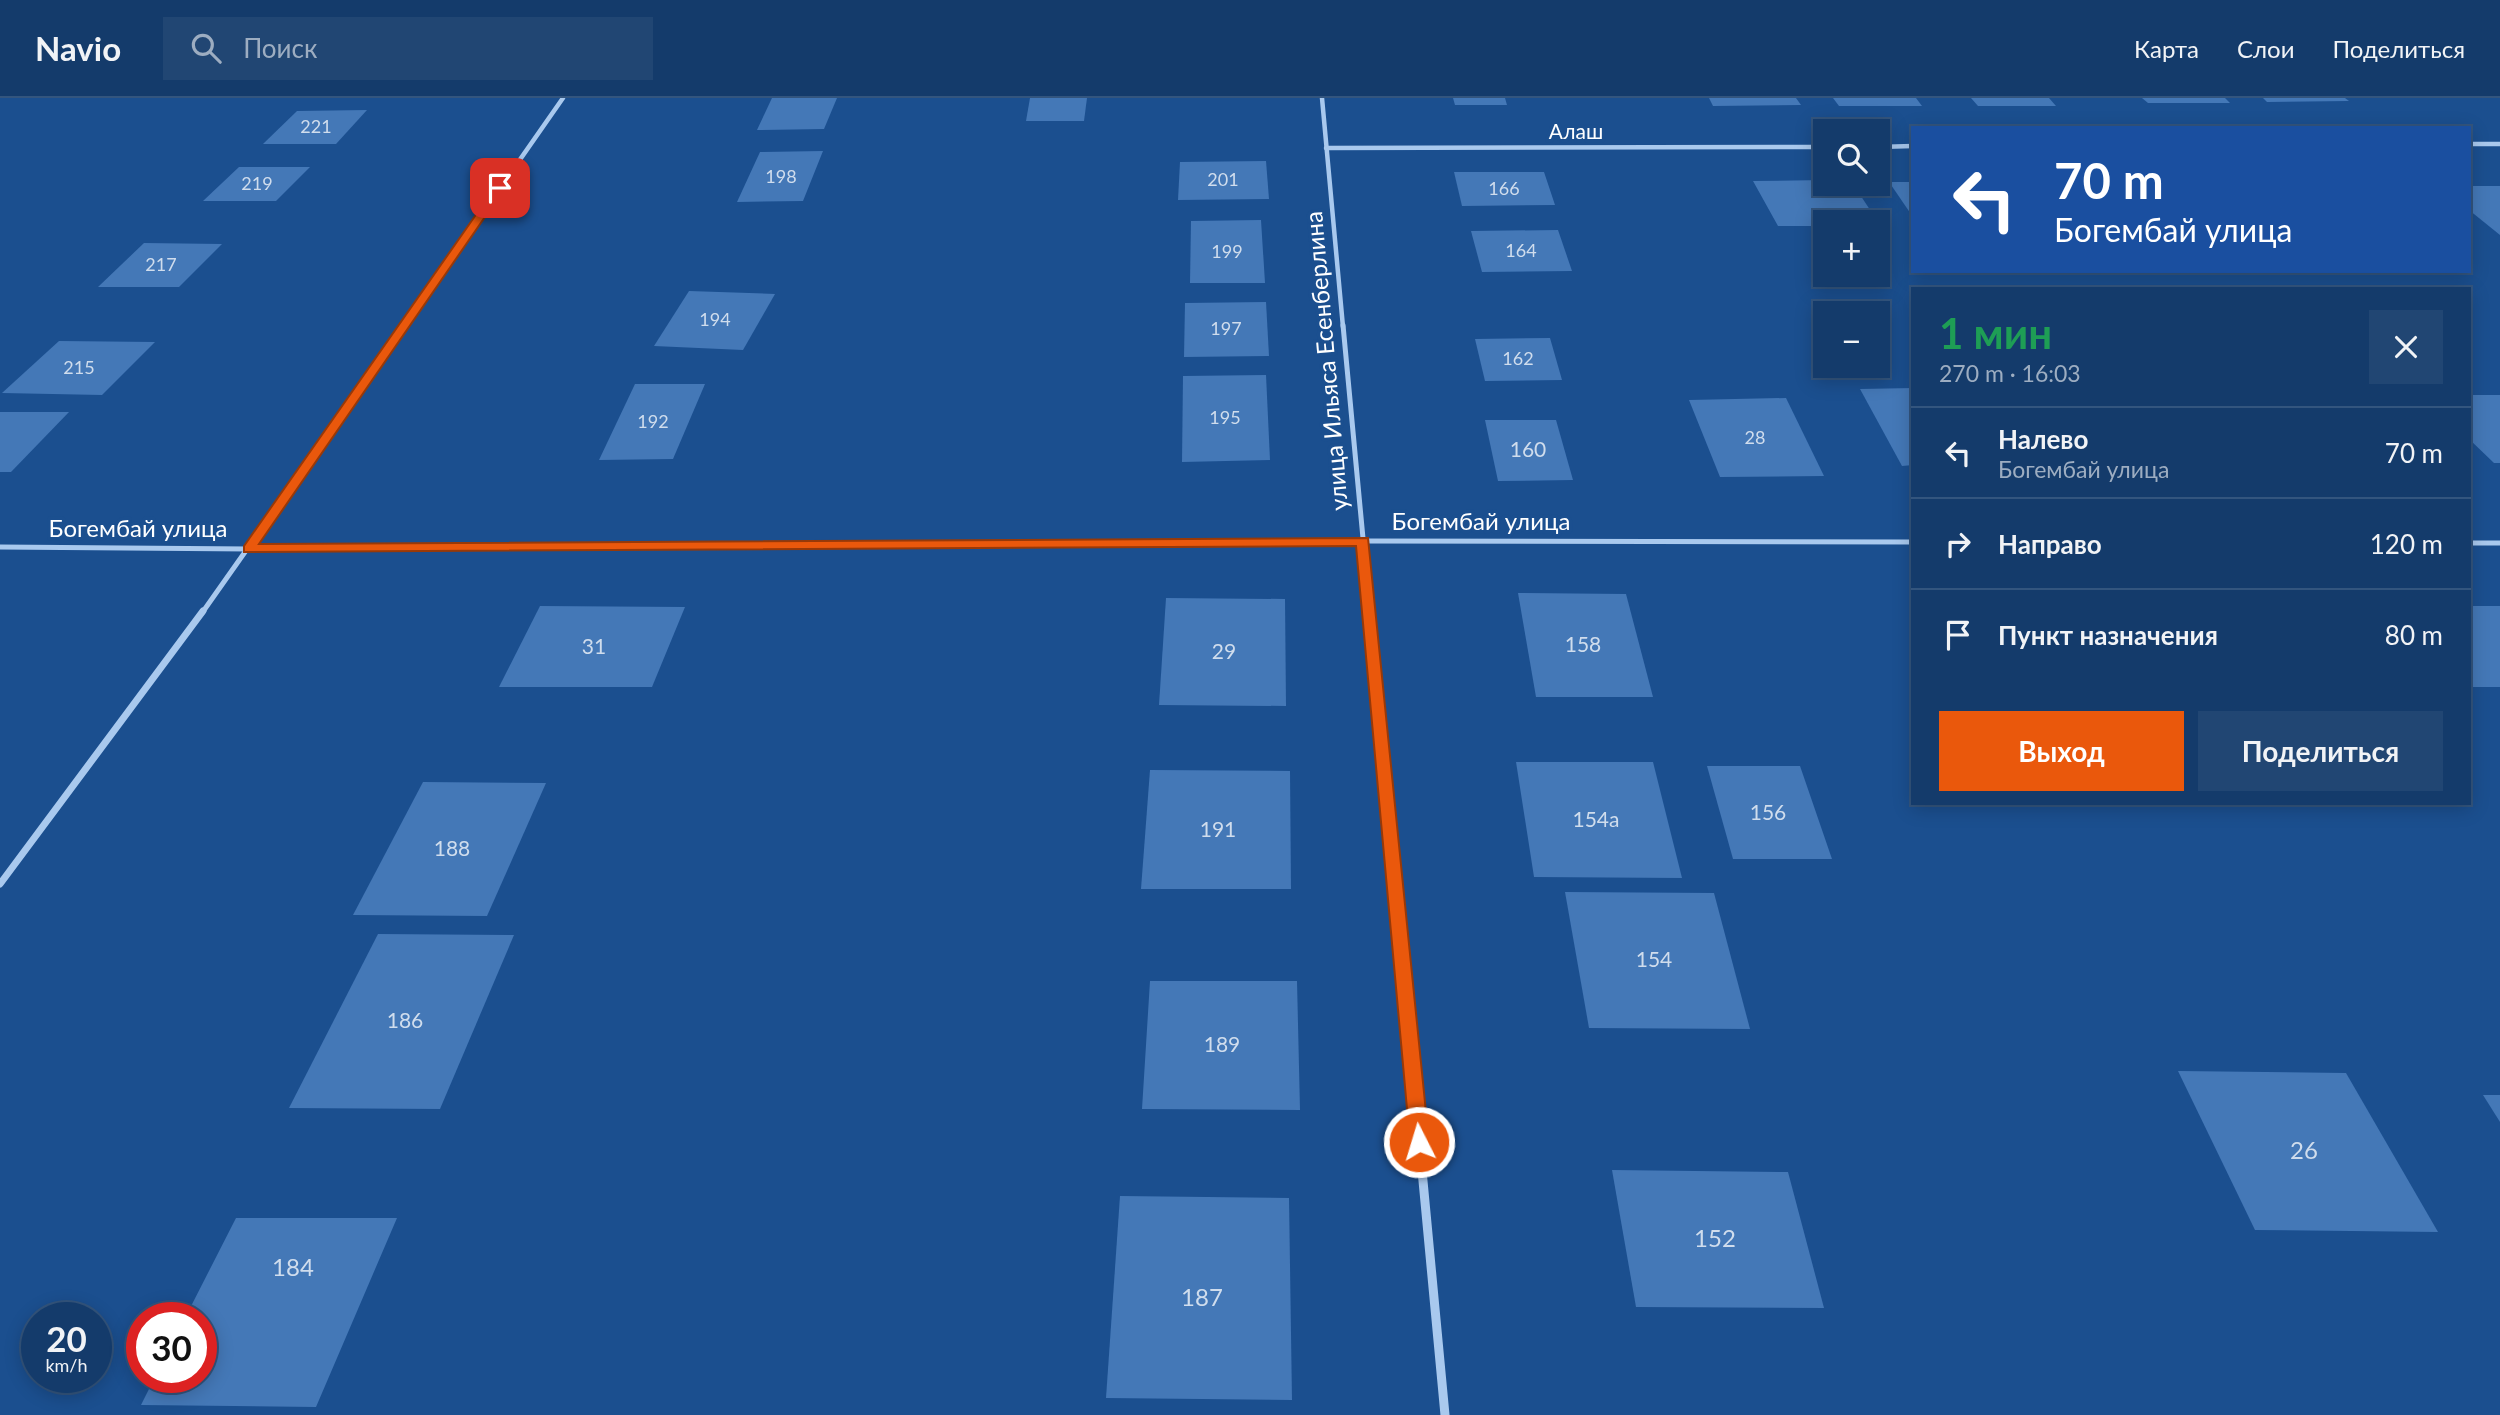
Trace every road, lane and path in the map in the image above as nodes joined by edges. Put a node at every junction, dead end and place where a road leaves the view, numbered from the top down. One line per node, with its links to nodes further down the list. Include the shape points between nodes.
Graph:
1 (563, 98): 14 (street)
2 (1322, 98): 8 (street, улица Ильяса Есенберлина)
3 (2500, 144): 4 (street)
4 (2471, 145)
5 (1890, 146): 6 (street)
6 (1911, 146)
7 (1813, 147): 8 (street, Алаш)
8 (1326, 148): 9 (street, улица Ильяса Есенберлина)
9 (1363, 541): 10 (street, Богембай улица); 14 (street, Богембай улица); 16 (street, улица Ильяса Есенберлина)
10 (1911, 542)
11 (2471, 543): 12 (street)
12 (2500, 543)
13 (0, 547): 14 (street, Богембай улица)
14 (249, 549): 15 (street)
15 (0, 884)
16 (1445, 1415)

